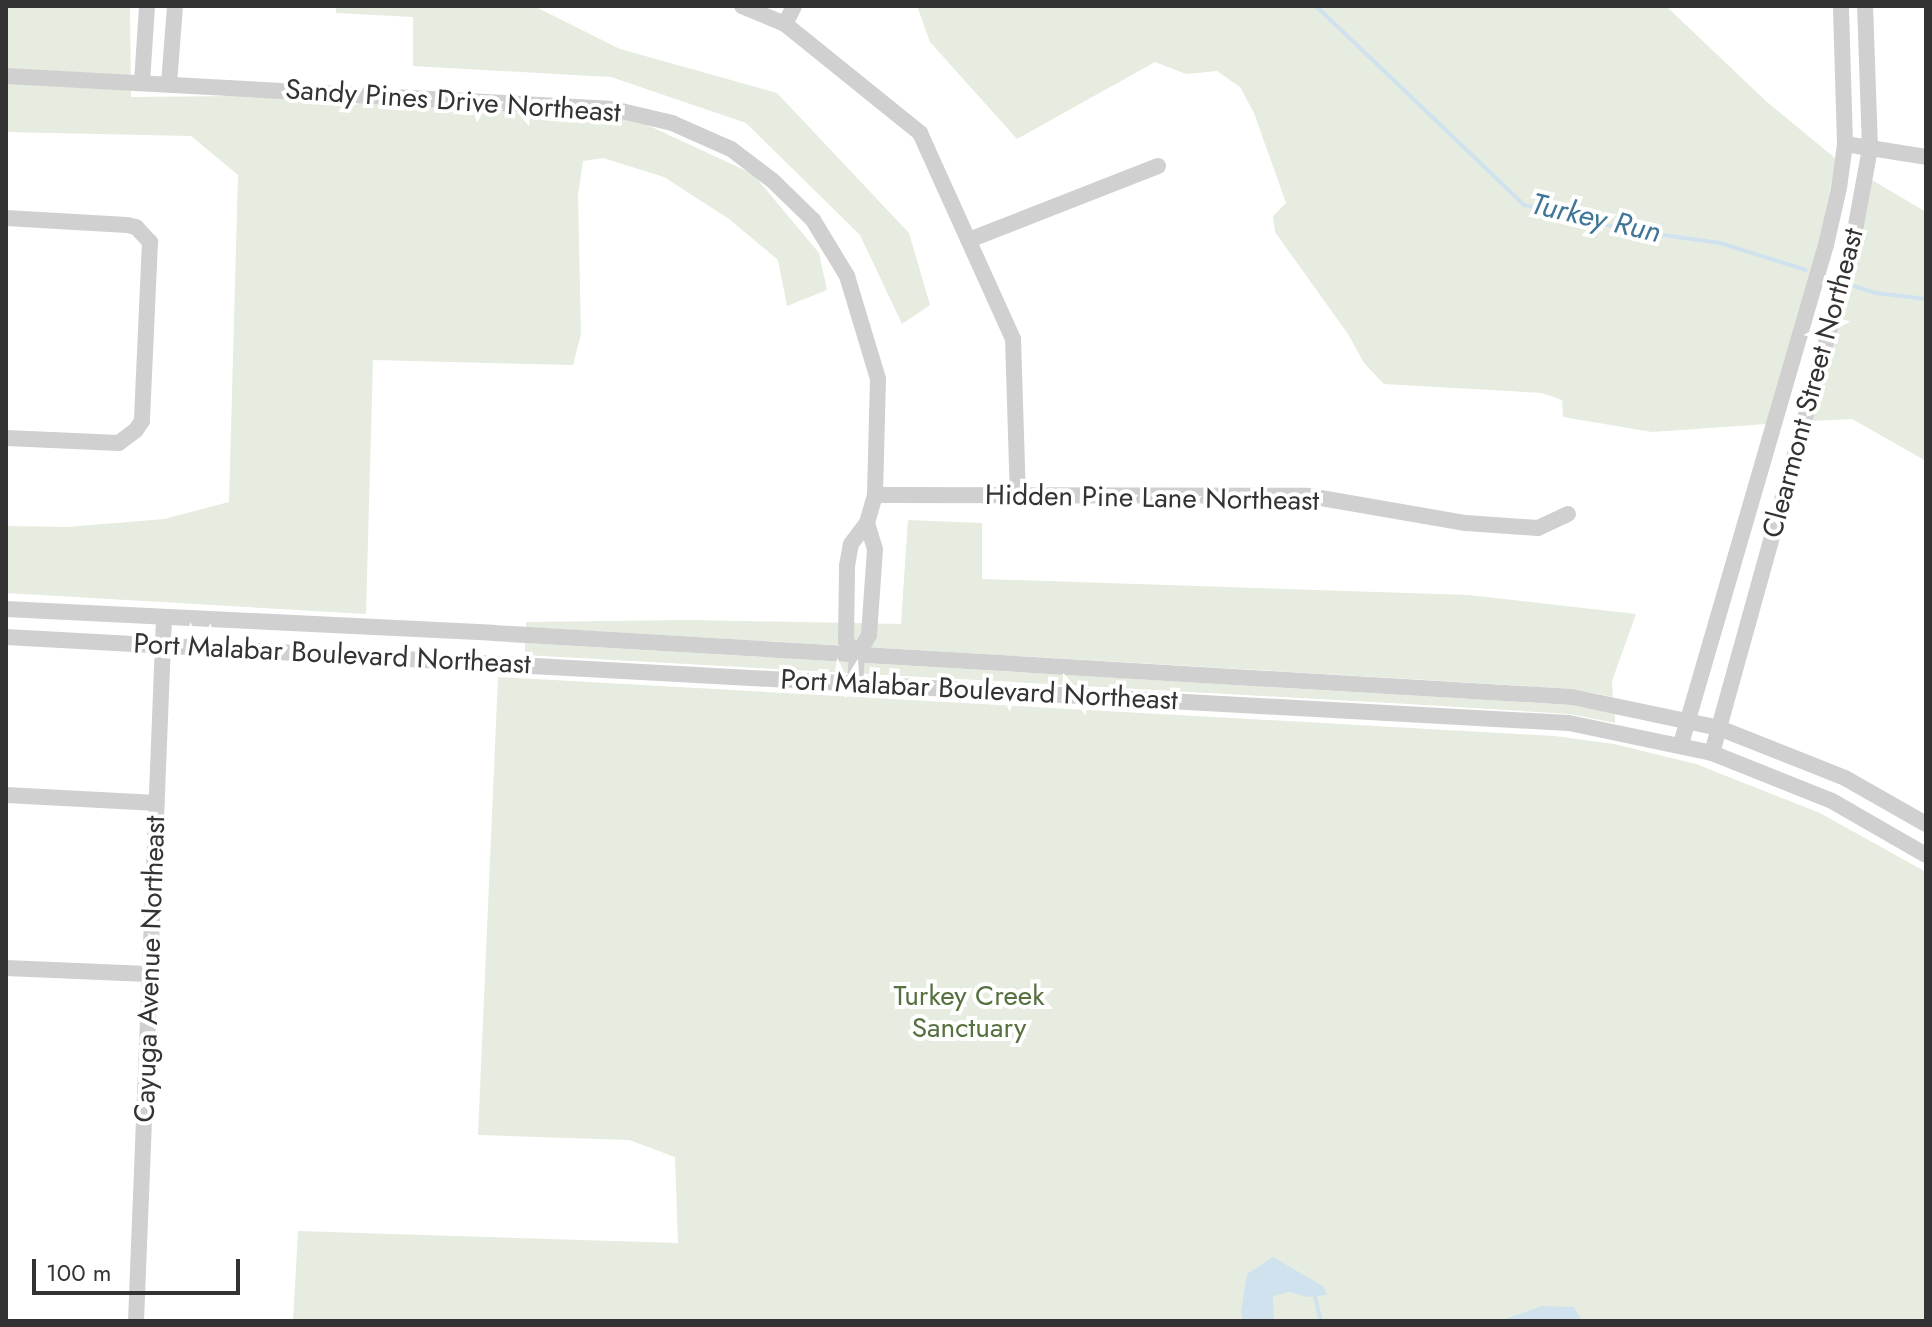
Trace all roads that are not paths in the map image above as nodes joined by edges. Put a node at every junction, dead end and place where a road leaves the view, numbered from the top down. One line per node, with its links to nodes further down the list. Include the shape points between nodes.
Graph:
1 (742, 6): 7 (street)
2 (794, 6): 7 (street)
3 (1841, 6): 11 (street, Clearmont Street Northeast)
4 (1865, 6): 12 (street, Clearmont Street Northeast)
5 (147, 14): 6 (street); 9 (street)
6 (174, 14): 10 (street)
7 (785, 24): 16 (street, via 920,133)
8 (6, 76): 9 (street, Sandy Pines Drive Northeast)
9 (142, 82): 10 (street, Sandy Pines Drive Northeast)
10 (169, 84): 18 (street, Sandy Pines Drive Northeast, via 613,109 672,123 731,149 813,220 847,276 878,379)
11 (1845, 144): 12 (street); 30 (street, Clearmont Street Northeast, via 1826,245)
12 (1870, 148): 13 (street); 31 (street, Clearmont Street Northeast, via 1851,252)
13 (1926, 157)
14 (1158, 166): 16 (street)
15 (6, 218): 17 (street, via 127,225 150,242 142,421 136,430 119,443)
16 (969, 240): 19 (street, via 1013,339)
17 (6, 438)
18 (875, 495): 19 (street, Hidden Pine Lane Northeast); 21 (street, Sandy Pines Drive Northeast)
19 (1018, 496): 20 (street, Hidden Pine Lane Northeast, via 1309,496 1466,523 1538,528)
20 (1568, 514)
21 (867, 523): 28 (street, Sandy Pines Drive Northeast, via 875,549 869,635); 28 (street, via 851,544 847,566 846,641)
22 (6, 609): 23 (street, Port Malabar Boulevard Northeast)
23 (164, 618): 24 (street, Port Malabar Boulevard Northeast); 26 (street, Cayuga Avenue Northeast)
24 (370, 627): 27 (street); 28 (street, Port Malabar Boulevard Northeast)
25 (6, 637): 26 (street, Port Malabar Boulevard Northeast)
26 (163, 646): 27 (street, Port Malabar Boulevard Northeast); 37 (street, Cayuga Avenue Northeast)
27 (369, 655): 29 (street, Port Malabar Boulevard Northeast)
28 (857, 656): 29 (street, Sandy Pines Drive Northeast); 30 (street, Port Malabar Boulevard Northeast, via 1572,697)
29 (855, 684): 32 (street, Port Malabar Boulevard Northeast, via 1569,723)
30 (1688, 720): 31 (street, Port Malabar Boulevard Northeast); 32 (street, Clearmont Street Northeast)
31 (1719, 728): 33 (street, Clearmont Street Northeast); 34 (street, Port Malabar Boulevard Northeast)
32 (1681, 744): 33 (street, Port Malabar Boulevard Northeast)
33 (1712, 753): 36 (street, Port Malabar Boulevard Northeast)
34 (1845, 778): 36 (street); 38 (street, Port Malabar Boulevard Northeast)
35 (6, 795): 37 (street)
36 (1832, 801): 39 (street, Port Malabar Boulevard Northeast)
37 (157, 803): 41 (street, Cayuga Avenue Northeast)
38 (1926, 824)
39 (1926, 855)
40 (6, 968): 41 (street)
41 (148, 974): 42 (street, Cayuga Avenue Northeast)
42 (136, 1321)

